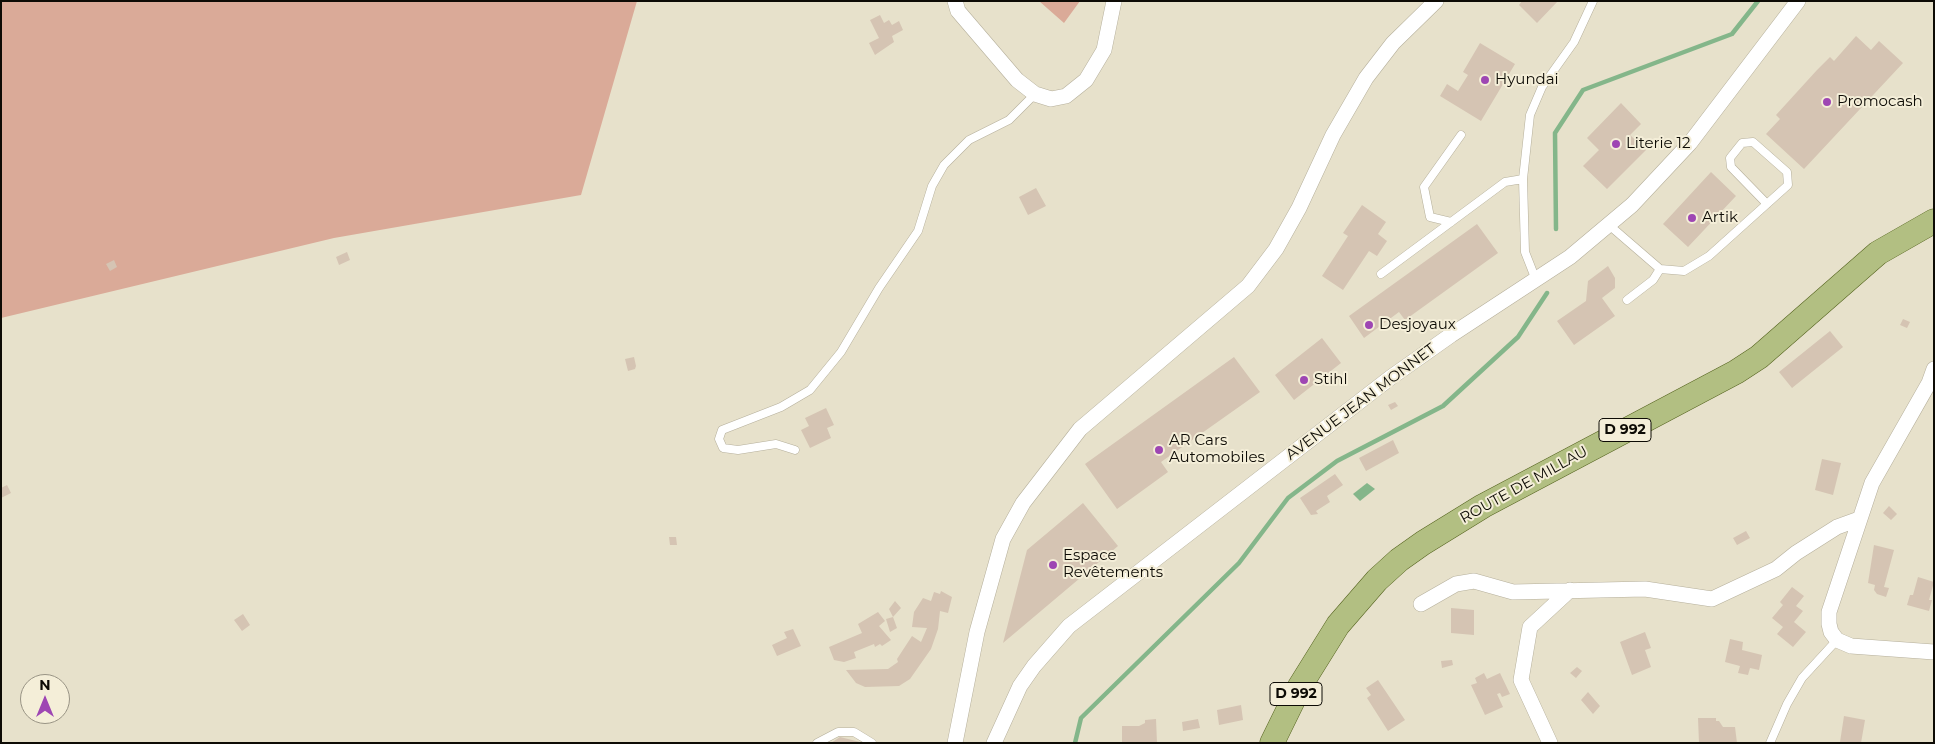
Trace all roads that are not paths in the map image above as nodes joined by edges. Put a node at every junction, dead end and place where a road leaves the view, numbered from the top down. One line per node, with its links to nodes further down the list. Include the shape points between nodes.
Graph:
1 (954, 1): 6 (street, via 958,11 1018,80)
2 (1114, 1): 6 (street, via 1104,50 1086,80 1066,96 1051,99)
3 (1436, 1): 26 (street, via 1393,44 1366,78 1333,135 1276,249 1248,286 1080,429 1023,504 1003,539 977,632)
4 (1593, 1): 8 (lane, via 1574,42 1542,87 1530,115)
5 (1798, 1): 12 (street, AVENUE JEAN MONNET, via 1677,159)
6 (1035, 94): 18 (lane, via 1009,120 969,140 944,165 932,186 918,231 840,352 810,390 782,407 722,430 719,439 723,448 738,450 776,444)
7 (1461, 135): 11 (lane, via 1424,187 1430,217)
8 (1523, 179): 11 (lane, via 1505,182); 15 (lane, via 1525,252)
9 (1766, 204): 9 (lane, via 1788,184 1787,172 1754,142 1742,143 1730,158 1731,167); 13 (lane, via 1709,256 1684,271)
10 (1934, 220): 28 (main road, ROUTE DE MILLAU / D 992, via 1878,253 1759,357 1736,372 1483,506 1399,560 1338,624 1300,686)
11 (1451, 222): 14 (lane)
12 (1609, 225): 13 (lane); 15 (street, AVENUE JEAN MONNET)
13 (1660, 269): 16 (lane, via 1653,280)
14 (1381, 274)
15 (1536, 280): 27 (street, AVENUE JEAN MONNET, via 1390,378 1069,626 1020,686)
16 (1627, 300)
17 (1934, 369): 19 (street, via 1872,483)
18 (795, 450)
19 (1859, 519): 20 (street, via 1837,527 1776,569 1712,599 1645,589); 22 (street, via 1829,612 1831,632)
20 (1570, 590): 21 (street, via 1514,592 1474,581 1456,584); 29 (street, via 1530,627 1521,680)
21 (1421, 604)
22 (1837, 640): 23 (street, via 1851,646); 30 (lane, via 1802,678)
23 (1934, 652)
24 (817, 743): 25 (lane, via 838,732 854,732)
25 (872, 743)
26 (954, 743)
27 (994, 743)
28 (1272, 743)
29 (1550, 743)
30 (1770, 743)

